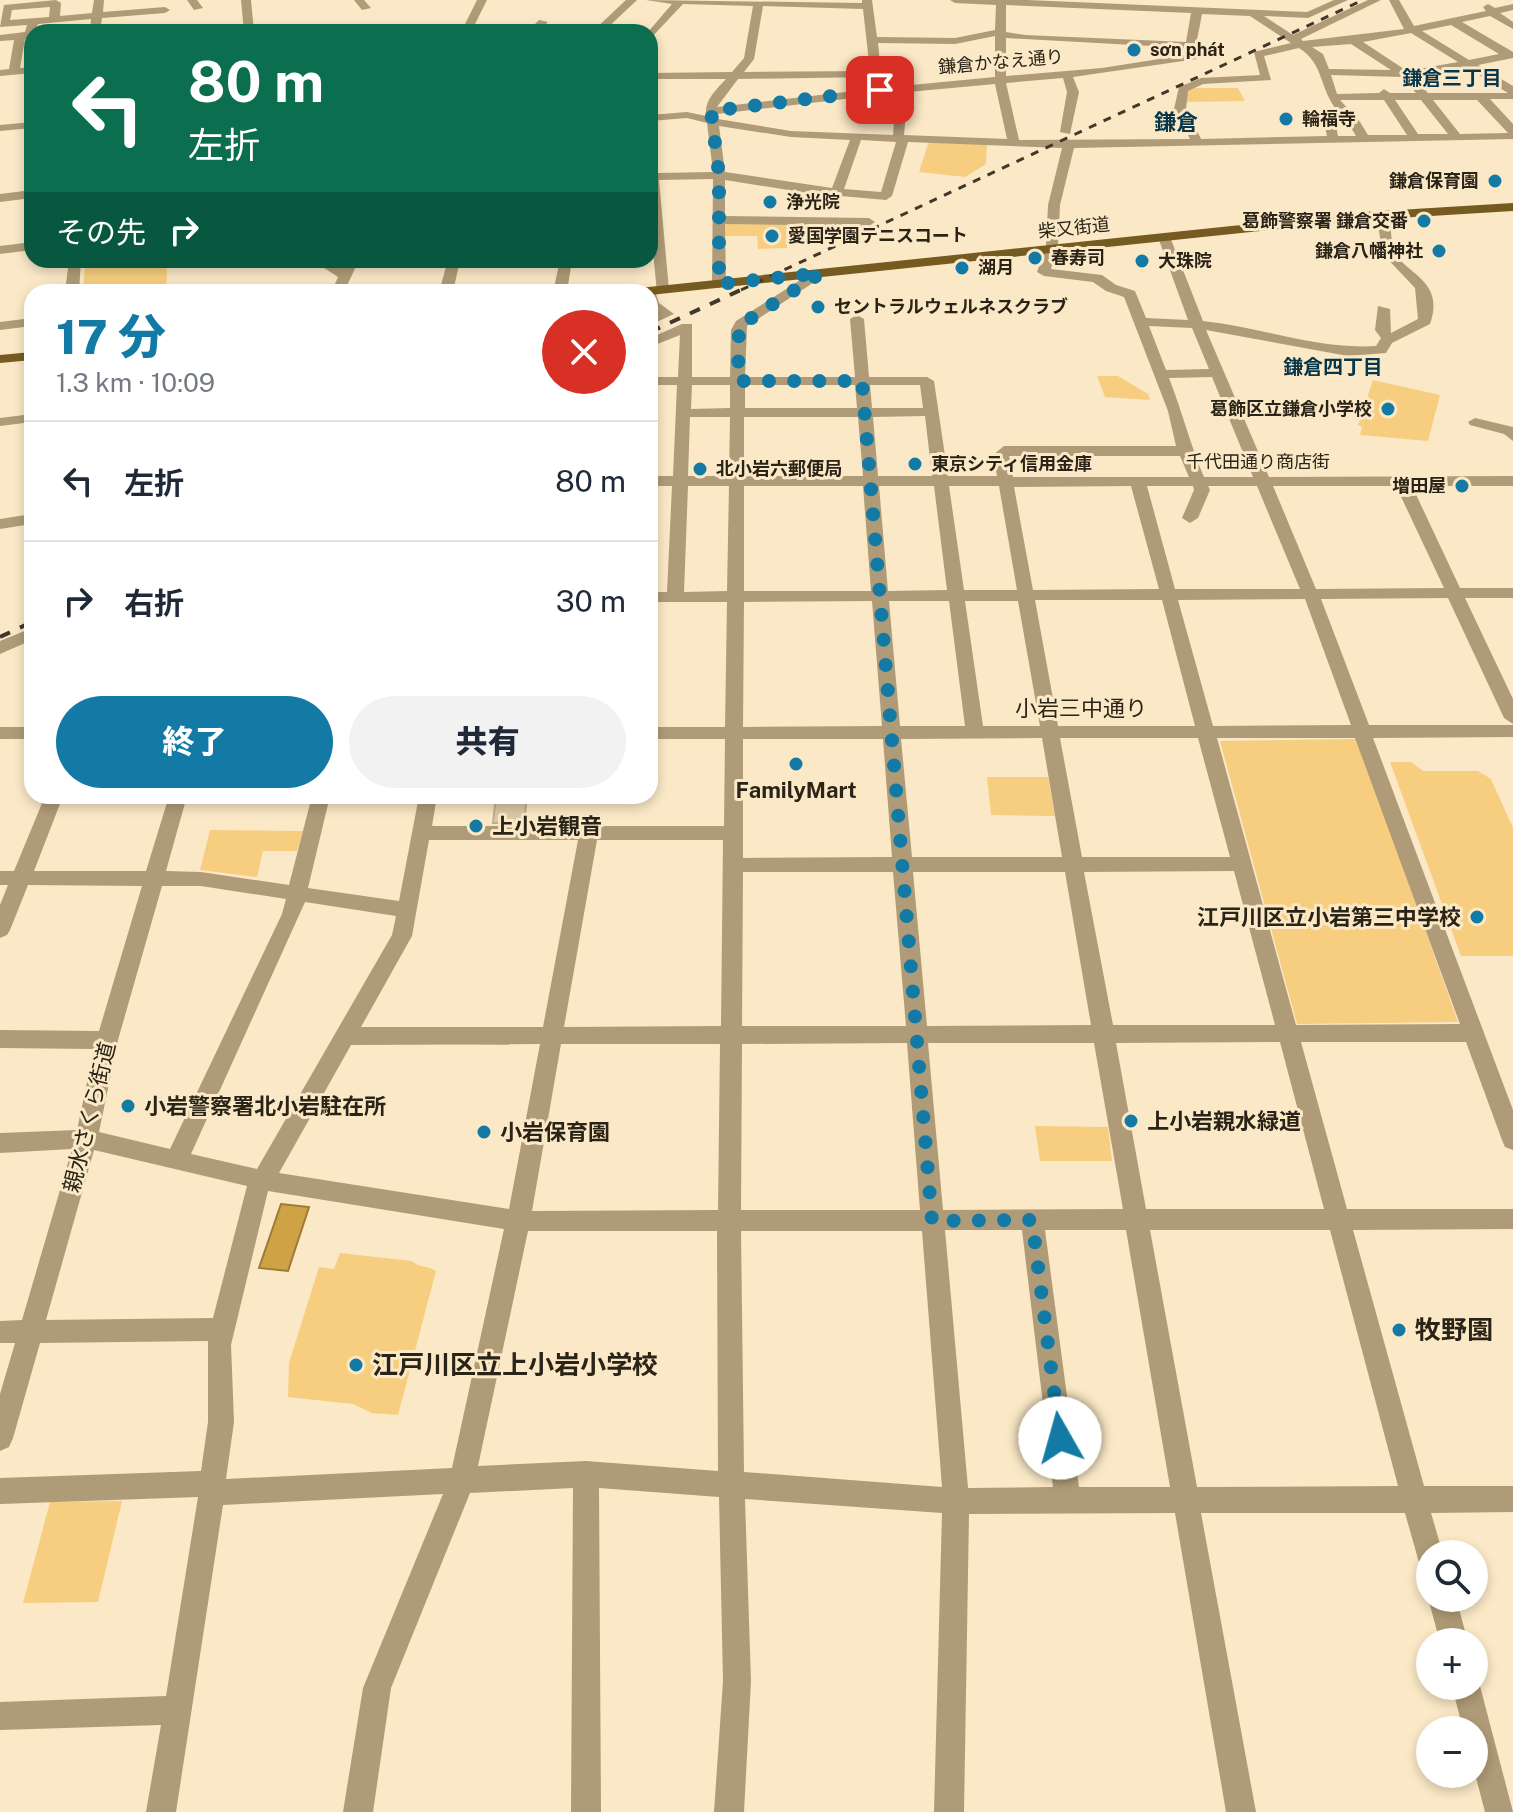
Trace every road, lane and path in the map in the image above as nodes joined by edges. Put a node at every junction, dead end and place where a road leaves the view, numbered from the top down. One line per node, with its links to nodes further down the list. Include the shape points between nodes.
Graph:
1 (260, 0): 11 (street)
2 (482, 0): 32 (street)
3 (632, 0): 33 (street)
4 (651, 0): 12 (street)
5 (955, 0): 13 (street)
6 (1343, 0): 20 (street, via 1311,15)
7 (1376, 0): 43 (street)
8 (1394, 0): 36 (street)
9 (1484, 0): 21 (street)
10 (102, 1): 22 (street)
11 (246, 1): 31 (street)
12 (680, 1): 15 (street); 35 (street)
13 (1001, 1): 24 (street); 37 (street)
14 (1242, 1): 20 (street)
15 (759, 2): 16 (street); 57 (street, via 749,59)
16 (867, 3): 41 (street)
17 (1513, 7): 21 (street)
18 (165, 10): 22 (street)
19 (1197, 10): 20 (street); 24 (street); 44 (street)
20 (1252, 12): 43 (street)
21 (1492, 12): 26 (street); 34 (street)
22 (97, 15): 23 (street); 30 (street)
23 (58, 18): 25 (street); 27 (street, via 56,3 8,7); 29 (street)
24 (1130, 20): 37 (street); 44 (street); 47 (street)
25 (33, 21): 27 (street); 28 (street)
26 (1452, 21): 36 (street); 45 (street)
27 (2, 24)
28 (32, 24)
29 (59, 24)
30 (96, 24)
31 (248, 24)
32 (470, 24)
33 (606, 24)
34 (1513, 26)
35 (658, 27)
36 (1413, 30): 42 (street); 46 (street)
37 (1000, 34): 41 (street, via 957,41); 58 (street)
38 (20, 36): 39 (street); 40 (street); 49 (street)
39 (24, 36)
40 (0, 38)
41 (871, 40): 52 (street)
42 (1353, 40): 43 (street); 54 (street)
43 (1298, 42): 50 (street, via 1319,56); 81 (street, via 1258,54 1267,78 1201,81 1183,89 1180,109)
44 (1194, 49): 47 (street, 鎌倉かなえ通り, via 1193,57)
45 (1511, 55): 46 (street)
46 (1468, 63): 54 (street); 60 (street)
47 (1135, 66): 55 (street, 鎌倉かなえ通り)
48 (24, 70): 49 (street)
49 (14, 71): 51 (street)
50 (1324, 72): 53 (street); 61 (street)
51 (0, 73)
52 (876, 74): 57 (street); 59 (street)
53 (1376, 74): 54 (street); 64 (street)
54 (1406, 74): 63 (street)
55 (1067, 75): 58 (street, 鎌倉かなえ通り); 77 (street, via 1073,92)
56 (658, 76): 57 (street)
57 (734, 76): 66 (street)
58 (999, 81): 59 (street, 鎌倉かなえ通り); 80 (street)
59 (900, 89): 66 (street, 鎌倉かなえ通り); 75 (street)
60 (1511, 89): 62 (street)
61 (1332, 97): 64 (street); 69 (street)
62 (1481, 97): 63 (street); 72 (street)
63 (1426, 98): 64 (street); 74 (street)
64 (1387, 99): 76 (street)
65 (658, 107): 67 (street)
66 (713, 110): 67 (street); 73 (street, via 769,132); 82 (street)
67 (682, 115): 68 (street)
68 (658, 117)
69 (1350, 118): 78 (street); 79 (street, via 1329,118)
70 (24, 126): 71 (street)
71 (0, 128)
72 (1513, 134): 74 (street)
73 (857, 136): 75 (street); 84 (street)
74 (1457, 137): 76 (street)
75 (900, 138): 80 (street); 84 (street, via 886,196)
76 (1415, 138): 78 (street)
77 (1068, 139): 80 (street); 81 (street); 93 (street)
78 (1364, 139): 79 (street)
79 (1334, 140): 81 (street)
80 (1014, 142)
81 (1197, 142)
82 (719, 175): 83 (street); 84 (street); 89 (street)
83 (658, 177)
84 (837, 192)
85 (24, 195): 86 (street)
86 (0, 198)
87 (1513, 207): 88 (main road, 柴又街道)
88 (1383, 215): 91 (main road, 柴又街道); 108 (street, via 1388,253 1419,279 1425,312 1420,325)
89 (720, 220): 90 (street); 98 (street)
90 (869, 222)
91 (1164, 237): 93 (main road, 柴又街道); 106 (street)
92 (24, 247): 94 (street)
93 (1051, 249): 96 (main road, 柴又街道); 104 (street, via 1044,272 1097,278 1130,294)
94 (0, 250)
95 (325, 268): 97 (street)
96 (821, 273): 98 (main road, 柴又街道); 116 (street, via 739,326)
97 (340, 284)
98 (719, 284): 99 (main road, 柴又街道)
99 (658, 291)
100 (658, 308): 102 (street, via 667,314)
101 (1383, 309): 108 (street, via 1382,330)
102 (658, 318)
103 (857, 319): 117 (street)
104 (1140, 322): 106 (street); 113 (street)
105 (24, 323): 107 (street)
106 (1197, 325): 108 (street, via 1348,352 1379,351); 112 (street)
107 (0, 326)
108 (1389, 339)
109 (658, 340): 115 (street, via 687,327)
110 (24, 357): 111 (main road)
111 (0, 359)
112 (1217, 373): 113 (street); 135 (street)
113 (1160, 374): 126 (street)
114 (658, 381): 115 (street)
115 (684, 381): 116 (street); 121 (street)
116 (738, 381): 117 (street); 118 (street)
117 (862, 381): 119 (street); 120 (street, via 927,381)
118 (738, 412): 119 (street); 121 (street); 130 (street)
119 (865, 412): 120 (street); 127 (street)
120 (931, 412): 131 (street)
121 (683, 413): 129 (street)
122 (24, 419): 123 (street)
123 (0, 422)
124 (1475, 422): 125 (street, via 1510,431)
125 (1513, 437)
126 (1185, 451): 132 (street, via 1004,451); 137 (street)
127 (870, 480): 130 (street, 千代田通り商店街); 131 (street, 千代田通り商店街); 148 (street)
128 (658, 481): 129 (street, 千代田通り商店街)
129 (679, 481): 130 (street, 千代田通り商店街); 146 (street)
130 (737, 481): 147 (street)
131 (941, 481): 132 (street, 千代田通り商店街); 149 (street)
132 (1004, 481): 134 (street, 千代田通り商店街); 150 (street)
133 (1513, 481): 136 (street, 千代田通り商店街)
134 (1138, 482): 137 (street, 千代田通り商店街); 143 (street)
135 (1262, 482): 136 (street, 千代田通り商店街); 137 (street, 千代田通り商店街); 144 (street)
136 (1402, 482): 141 (street)
137 (1200, 483): 138 (street)
138 (1190, 518)
139 (24, 520): 140 (street)
140 (0, 524)
141 (1456, 593): 142 (street); 144 (street); 153 (street)
142 (1513, 593)
143 (1168, 596): 144 (street); 150 (street); 157 (street)
144 (1312, 596): 154 (street)
145 (658, 597): 146 (street)
146 (675, 597): 147 (street)
147 (736, 597): 148 (street); 161 (street)
148 (880, 597): 149 (street); 162 (street)
149 (957, 597): 150 (street); 156 (street)
150 (1024, 597): 163 (street)
151 (24, 637): 152 (street)
152 (0, 648)
153 (1513, 718)
154 (1361, 731): 155 (street, 小岩三中通り); 157 (street, 小岩三中通り); 180 (street)
155 (1513, 731)
156 (975, 732): 162 (street, 小岩三中通り); 163 (street, 小岩三中通り)
157 (1205, 732): 163 (street, 小岩三中通り); 172 (street)
158 (0, 733): 159 (street)
159 (24, 733)
160 (658, 733): 161 (street, 小岩三中通り)
161 (734, 733): 162 (street, 小岩三中通り); 170 (street)
162 (891, 733): 174 (street)
163 (1048, 733): 171 (street)
164 (50, 804): 176 (street)
165 (176, 804): 175 (street, 親水さくら街道)
166 (319, 804): 177 (street)
167 (426, 804): 168 (street)
168 (421, 833): 169 (street); 178 (street)
169 (589, 833): 170 (street); 186 (street)
170 (733, 833): 173 (street)
171 (1072, 864): 172 (street); 174 (street); 184 (street)
172 (1242, 864): 181 (street)
173 (733, 865): 174 (street); 182 (street)
174 (902, 865): 183 (street)
175 (155, 877): 176 (street); 177 (street); 188 (street, 親水さくら街道)
176 (10, 878): 179 (street)
177 (297, 893): 178 (street); 193 (street, via 292,914)
178 (408, 910): 185 (street, via 400,940)
179 (0, 930)
180 (1473, 1033): 181 (street); 189 (street)
181 (1288, 1034): 184 (street); 195 (street)
182 (730, 1035): 183 (street); 186 (street); 197 (street)
183 (916, 1035): 184 (street); 201 (street)
184 (1102, 1035): 199 (street)
185 (345, 1036): 186 (street); 194 (street)
186 (552, 1036): 200 (street)
187 (0, 1039): 188 (street)
188 (107, 1040): 190 (street, 親水さくら街道)
189 (1507, 1105): 191 (street)
190 (86, 1139): 192 (street); 193 (street); 204 (street, 親水さくら街道)
191 (1513, 1140)
192 (0, 1143)
193 (176, 1161): 194 (street)
194 (262, 1180): 200 (street); 202 (street)
195 (1338, 1219): 196 (street); 199 (street); 212 (street)
196 (1513, 1219)
197 (729, 1220): 200 (street); 201 (street); 208 (street)
198 (1032, 1220): 199 (street); 201 (street); 214 (street)
199 (1135, 1220): 215 (street)
200 (518, 1221): 207 (street)
201 (932, 1221): 213 (street)
202 (222, 1329): 204 (street); 209 (street, via 221,1422)
203 (0, 1332): 204 (street)
204 (30, 1334): 205 (street, 親水さくら街道)
205 (0, 1438)
206 (586, 1474): 207 (street); 208 (street); 222 (street)
207 (462, 1480): 209 (street); 221 (street, via 377,1688)
208 (730, 1485): 213 (street); 223 (street, via 737,1681)
209 (211, 1489): 210 (street); 218 (street)
210 (0, 1491)
211 (1513, 1499): 212 (street)
212 (1415, 1500): 215 (street); 216 (street)
213 (956, 1501): 214 (street); 224 (street)
214 (1068, 1501): 215 (street)
215 (1184, 1502): 225 (street)
216 (1426, 1540)
217 (1470, 1700): 226 (street)
218 (179, 1710): 219 (street); 220 (street)
219 (0, 1716)
220 (161, 1812)
221 (358, 1812)
222 (586, 1812)
223 (729, 1812)
224 (949, 1812)
225 (1241, 1812)
226 (1500, 1812)

